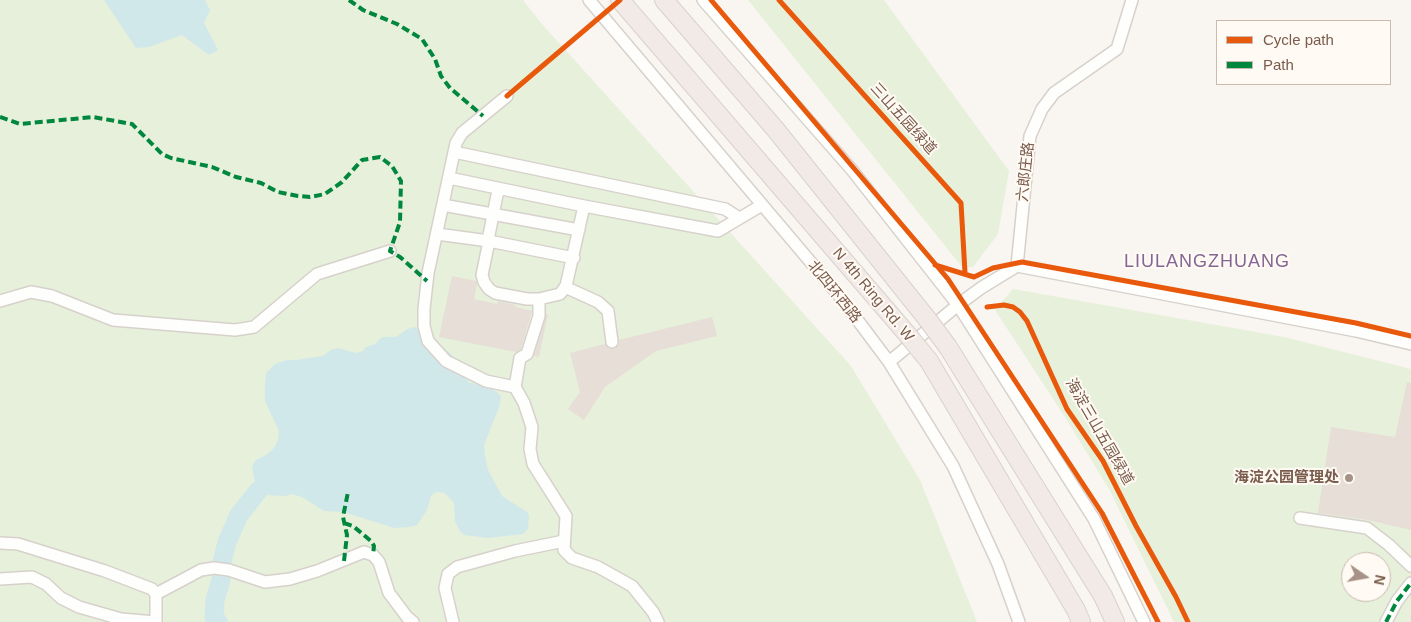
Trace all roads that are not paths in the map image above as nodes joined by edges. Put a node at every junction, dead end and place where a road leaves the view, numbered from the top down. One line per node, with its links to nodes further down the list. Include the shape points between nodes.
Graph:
1 (589, 0): 11 (street, 北四环西路)
2 (620, 0): 36 (highway, N 4th Ring Rd. W, bridge, via 929,361)
3 (664, 0): 42 (highway, N 4th Ring Rd. W, bridge, via 776,130 948,347 1104,596)
4 (703, 0): 24 (street, via 852,170)
5 (1132, 0): 20 (street, 六郎庄路, via 1117,48 1054,93 1042,109 1030,136)
6 (507, 96): 7 (street, via 462,134)
7 (454, 152): 8 (street); 14 (street, via 725,209)
8 (449, 178): 9 (street); 10 (street)
9 (500, 188): 12 (street); 13 (street)
10 (443, 205): 13 (street); 16 (street)
11 (762, 205): 14 (street); 27 (street, 北四环西路)
12 (584, 206): 14 (street, via 718,231); 15 (street)
13 (493, 214): 15 (street); 17 (street)
14 (739, 218)
15 (579, 230): 19 (street)
16 (437, 234): 17 (street); 28 (street, via 424,309 428,340 446,361 486,381)
17 (489, 241): 19 (street); 22 (street, via 482,275 489,289)
18 (390, 251): 23 (street, via 317,274 254,327 235,330 114,320 52,296 31,292)
19 (574, 258): 21 (street)
20 (1017, 266): 24 (street); 26 (street)
21 (565, 287): 22 (street, via 560,294); 25 (street, via 598,302 608,311)
22 (539, 299): 28 (street, via 539,316 527,354 520,358)
23 (0, 301)
24 (958, 305): 27 (street); 43 (street, via 1094,519)
25 (612, 342)
26 (1411, 344)
27 (889, 362): 41 (street, 北四环西路, via 953,466 998,564)
28 (515, 387): 30 (street, via 532,427 530,449 533,464 566,516)
29 (1300, 518): 32 (street, via 1367,528)
30 (564, 540): 39 (street, via 457,567 448,574 445,588); 40 (street, via 564,550 572,558 598,567 632,586)
31 (0, 543): 35 (street, via 18,544 105,571 152,588)
32 (1411, 566)
33 (0, 579): 37 (street, via 32,577 78,607 121,618)
34 (1411, 583): 44 (street)
35 (156, 594): 37 (street); 38 (street, via 201,570 229,570 265,582 316,571 364,552 379,562 389,593)
36 (1078, 618)
37 (155, 622)
38 (413, 622)
39 (453, 622)
40 (658, 622)
41 (1019, 622)
42 (1115, 622)
43 (1144, 622)
44 (1386, 622)

